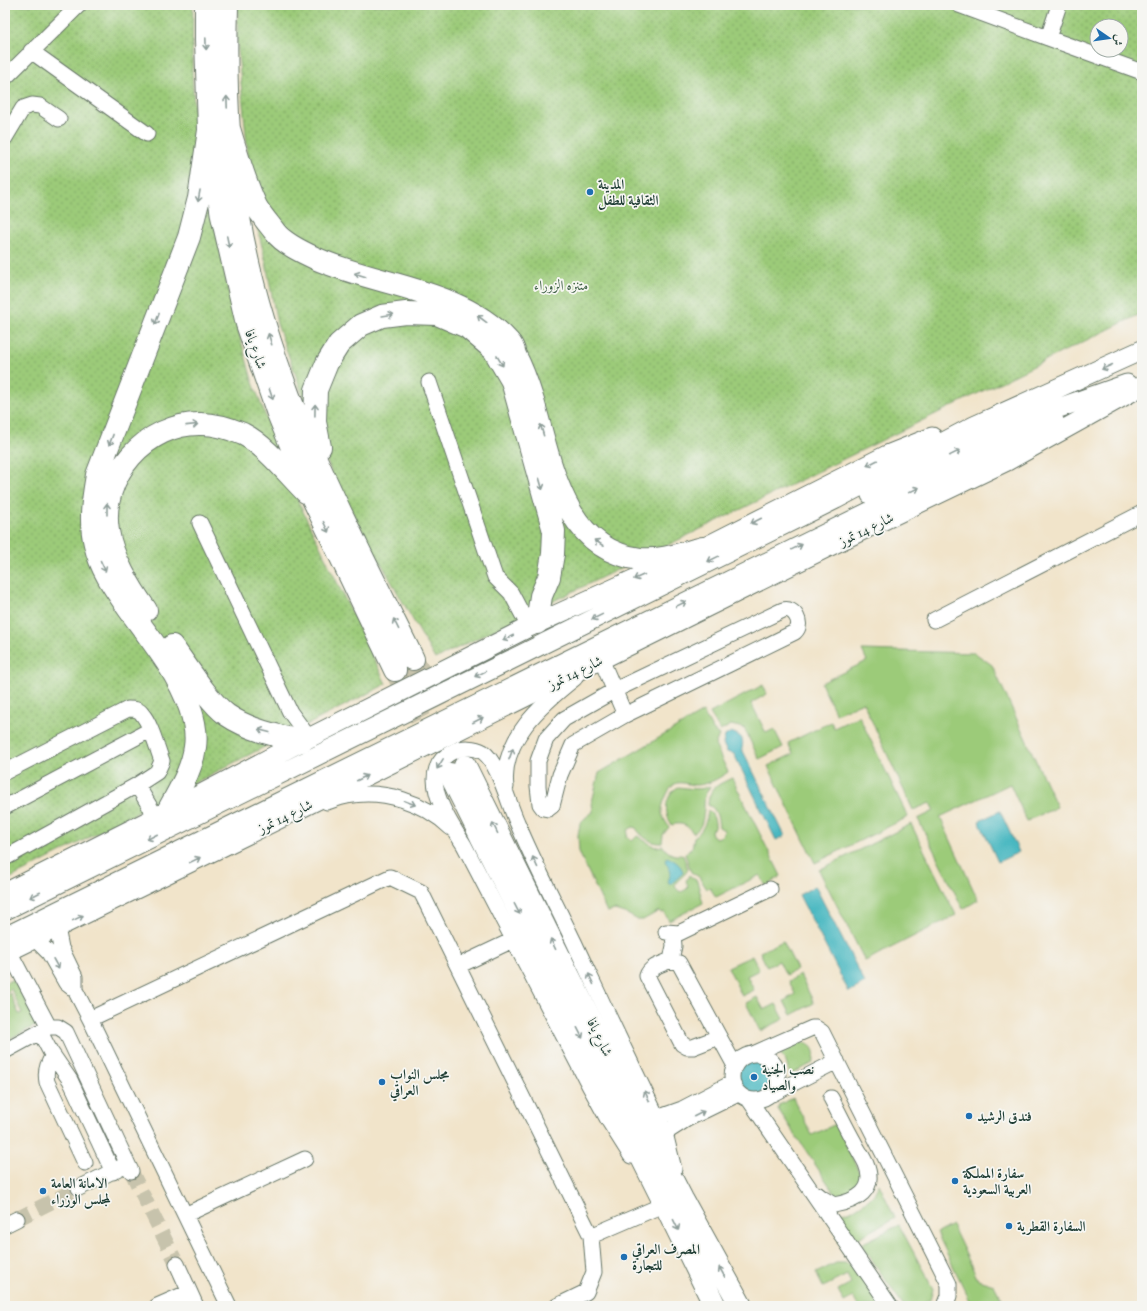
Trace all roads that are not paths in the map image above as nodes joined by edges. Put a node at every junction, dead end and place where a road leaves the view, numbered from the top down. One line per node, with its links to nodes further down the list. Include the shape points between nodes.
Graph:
1 (79, 5): 7 (street)
2 (206, 5): 11 (highway, شارع يافا, one-way to 11, via 206,39)
3 (226, 5): 11 (highway, شارع يافا, one-way to 3, via 226,40)
4 (959, 5): 6 (street)
5 (1059, 5): 6 (street)
6 (1048, 38): 8 (street)
7 (31, 51): 9 (street); 12 (street)
8 (1142, 72)
9 (5, 78)
10 (59, 119): 13 (street, via 40,106 32,104 23,108)
11 (218, 127): 20 (highway, شارع يافا, via 253,282); 23 (highway, one-way to 11, via 666,558 640,559 614,552 594,541 574,519 560,492 526,375 510,343 480,316 427,294 328,264 300,251 276,234 257,208 242,171); 39 (highway, one-way to 39, via 189,237 97,475 92,502 91,524 101,562 114,588 172,671 185,694 194,720 196,746 191,766)
12 (147, 134)
13 (5, 138)
14 (1142, 350): 19 (main road, one-way to 19)
15 (1142, 378): 45 (main road, شارع 14 تموز, one-way to 15, via 988,437)
16 (429, 382): 25 (street, via 495,578 511,593)
17 (1142, 382): 49 (main road, one-way to 17, via 1043,426)
18 (1142, 386): 27 (main road, شارع 14 تموز, via 1007,461)
19 (974, 426): 23 (main road, one-way to 23, via 904,448); 44 (main road, one-way to 44, via 836,499)
20 (321, 494): 25 (highway, one-way to 25, via 315,422 316,390 327,363 339,344 361,326 382,316 406,313 437,314 467,327 494,350 512,381 554,531 549,578); 26 (highway, شارع يافا, one-way to 20); 28 (highway, شارع يافا, one-way to 28); 32 (highway, one-way to 20, via 248,727 227,715 207,694 140,602 114,554 108,530 107,502 114,480 128,459 143,445 158,434 180,426 202,424 223,427 243,435)
21 (1142, 514): 24 (street)
22 (200, 523): 32 (street)
23 (703, 548): 25 (main road, one-way to 25)
24 (934, 620)
25 (533, 625): 32 (main road, one-way to 32)
26 (413, 659)
27 (599, 660): 29 (street); 36 (street, one-way to 27, via 505,778 509,757 521,731 539,708); 38 (main road, شارع 14 تموز, one-way to 27)
28 (395, 670)
29 (615, 690): 30 (street); 30 (street, via 564,719 546,739 538,761 538,786 540,804 543,808 548,809 552,806 560,775 573,745); 30 (street, via 788,608 792,610 799,624 795,632)
30 (625, 716)
31 (150, 730): 34 (street, via 142,712 128,709); 35 (street, via 162,762 157,772); 37 (street)
32 (305, 740): 39 (main road)
33 (457, 770): 71 (highway, شارع يافا, via 617,1073)
34 (5, 772)
35 (137, 785): 39 (street); 41 (street)
36 (510, 806): 40 (street, one-way to 40, via 489,758 483,752 474,749 456,750 441,761 435,778 439,799); 64 (street, one-way to 36)
37 (5, 808)
38 (291, 813): 40 (street, one-way to 40, via 347,796 391,796 413,803 433,814); 46 (main road, شارع 14 تموز, one-way to 38)
39 (162, 814): 43 (main road)
40 (457, 833): 48 (street)
41 (5, 858)
42 (770, 890): 50 (street, via 679,933 670,933 674,946)
43 (5, 893)
44 (5, 910)
45 (5, 926)
46 (57, 928): 47 (main road, شارع 14 تموز); 52 (street, via 61,948 75,978)
47 (35, 939): 49 (main road, شارع 14 تموز); 52 (street, one-way to 52, via 49,953 66,983)
48 (513, 940): 51 (street); 71 (street, via 607,1118 637,1165)
49 (6, 947): 54 (street)
50 (671, 960): 55 (street, via 679,963); 55 (street, via 652,968 647,976 682,1044 693,1047)
51 (458, 966): 53 (street, via 421,892 390,876); 73 (street)
52 (75, 990): 53 (street)
53 (90, 1019): 72 (street)
54 (44, 1030): 56 (street); 58 (street); 68 (street, via 58,1027 69,1036 129,1168)
55 (719, 1037): 60 (street)
56 (5, 1051)
57 (753, 1054): 59 (street, via 816,1028 822,1032); 60 (street, via 739,1060); 62 (street, via 769,1058 776,1067 779,1079)
58 (52, 1056): 67 (street, via 47,1065 47,1082); 68 (street, via 70,1080)
59 (837, 1061): 62 (street); 83 (street, via 949,1284 949,1296)
60 (735, 1066): 61 (street, via 732,1071)
61 (740, 1092): 62 (street, via 758,1101); 64 (street); 65 (street, one-way to 61); 69 (street)
62 (772, 1094)
63 (831, 1098): 69 (street, via 866,1165 870,1178 860,1196 834,1205 822,1198)
64 (657, 1118): 65 (street)
65 (664, 1133): 71 (street)
66 (305, 1159): 72 (street)
67 (85, 1163)
68 (113, 1172): 70 (street)
69 (801, 1175): 82 (street)
70 (80, 1188)
71 (674, 1202): 73 (street); 80 (highway, شارع يافا, one-way to 80); 81 (highway, شارع يافا, one-way to 71)
72 (185, 1215): 78 (street)
73 (591, 1236): 79 (street, via 594,1272 586,1292)
74 (177, 1264): 75 (street)
75 (189, 1292): 76 (street); 77 (street)
76 (157, 1306)
77 (196, 1306)
78 (229, 1306)
79 (557, 1306)
80 (715, 1306)
81 (741, 1306)
82 (890, 1306)
83 (945, 1306)

